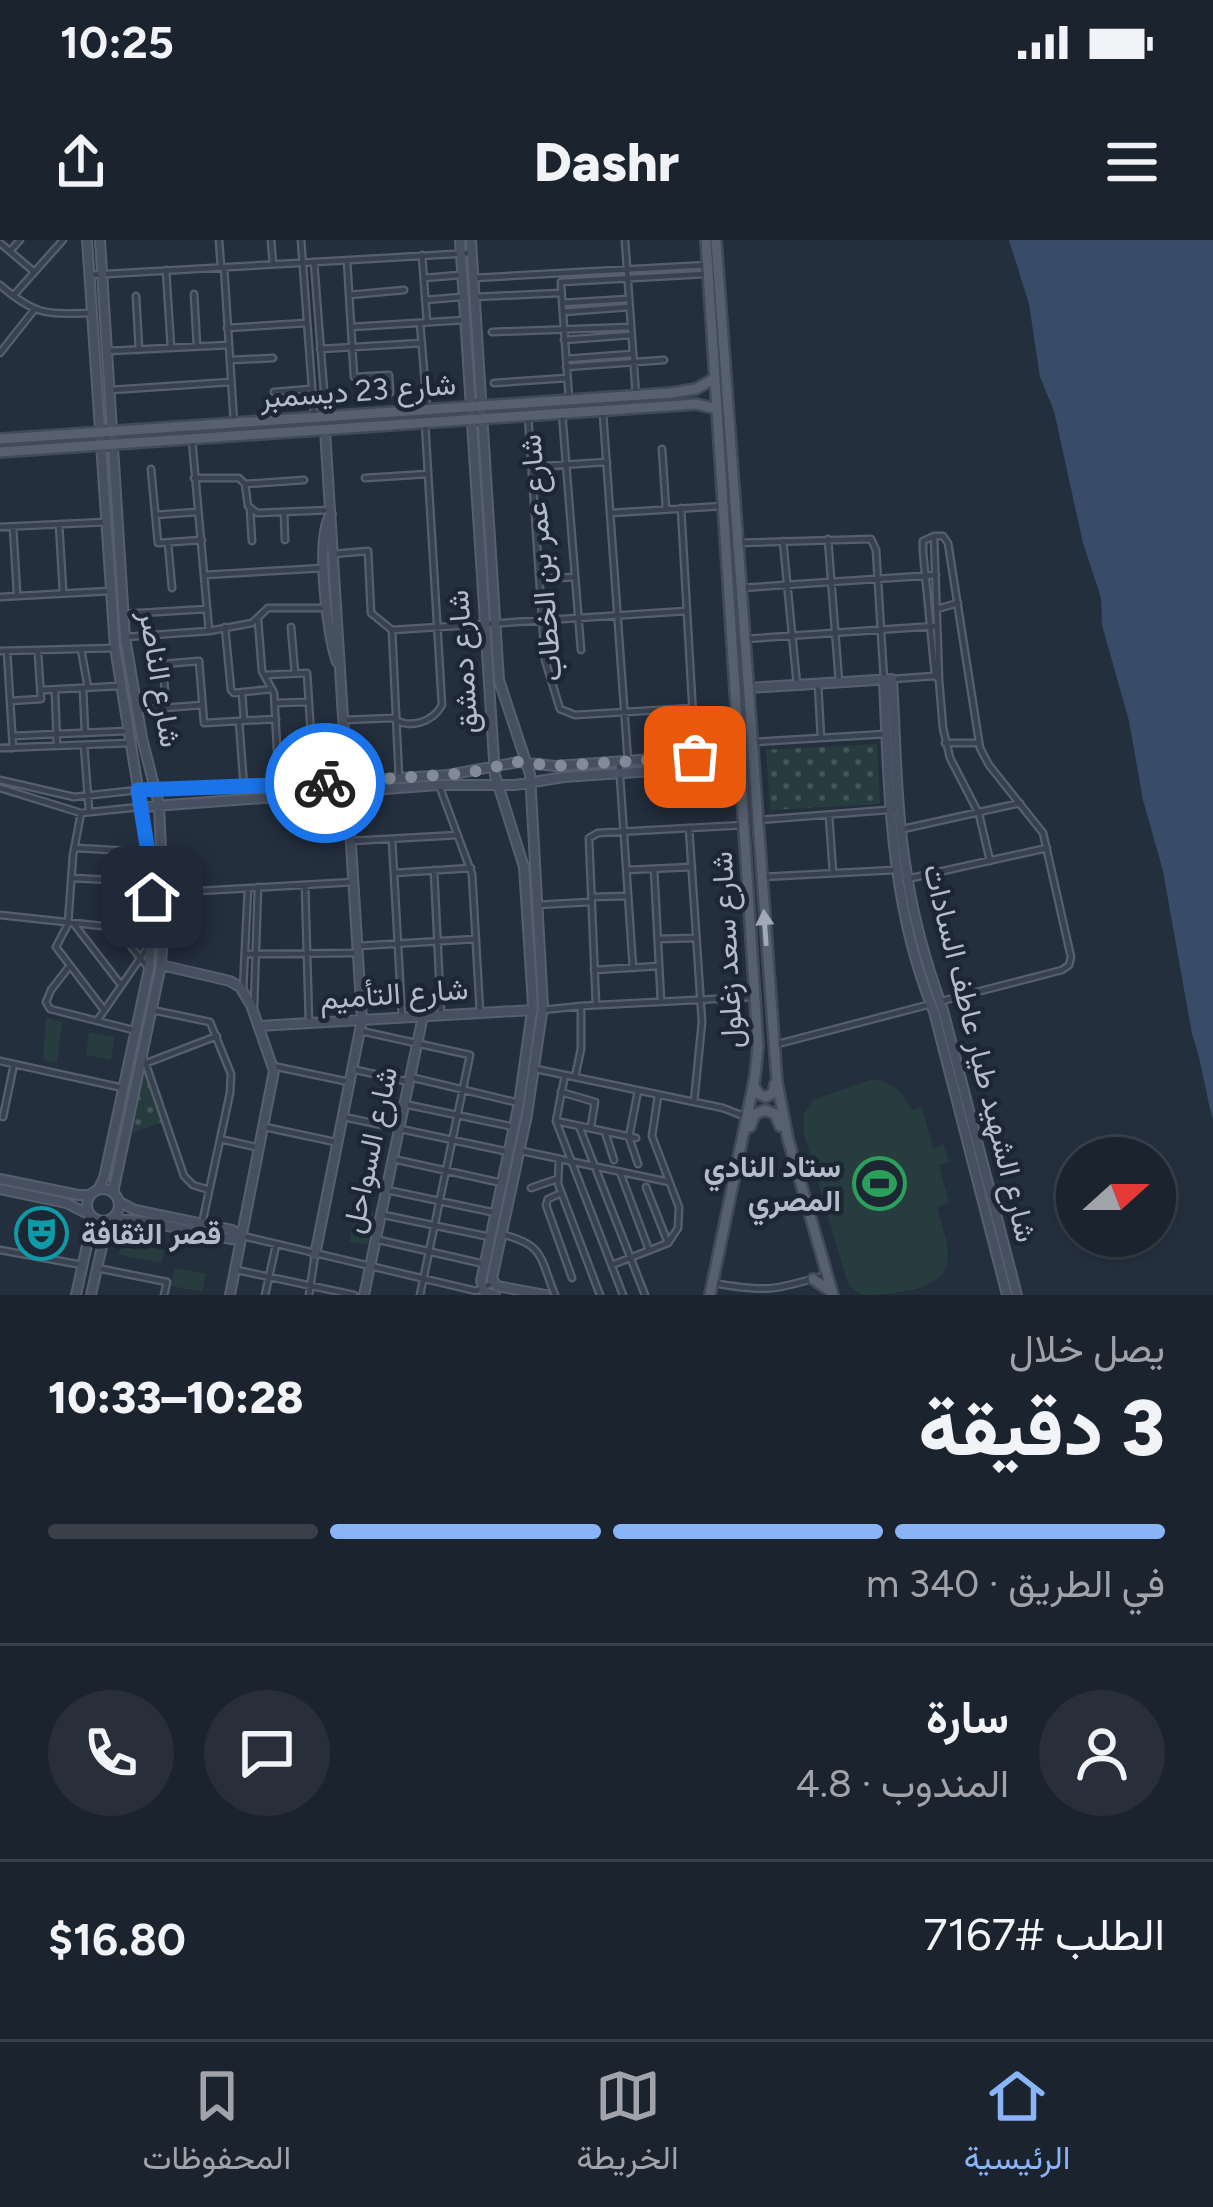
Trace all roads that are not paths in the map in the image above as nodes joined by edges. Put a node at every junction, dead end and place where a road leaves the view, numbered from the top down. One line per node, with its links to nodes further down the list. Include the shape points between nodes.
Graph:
1 (20, 240): 14 (street)
2 (62, 240): 26 (street)
3 (87, 240): 19 (street, شارع الناصر)
4 (100, 240): 17 (street, شارع الناصر)
5 (219, 240): 23 (street)
6 (271, 240): 22 (street)
7 (301, 240): 20 (street)
8 (460, 240): 15 (street, شارع دمشق)
9 (471, 240): 15 (street, شارع دمشق)
10 (625, 240): 30 (street)
11 (706, 240): 24 (main road, شارع سعد زغلول)
12 (716, 240): 131 (main road, شارع سعد زغلول)
13 (0, 243): 14 (street)
14 (10, 251): 26 (street)
15 (467, 253): 16 (street); 31 (street, شارع دمشق); 33 (street, شارع دمشق)
16 (422, 256): 18 (street); 32 (street)
17 (101, 260): 19 (street); 29 (street, شارع الناصر)
18 (347, 260): 21 (street); 39 (street)
19 (88, 261): 28 (street, شارع الناصر)
20 (303, 262): 21 (street); 22 (street); 50 (street)
21 (314, 262): 63 (street)
22 (273, 264): 23 (street)
23 (222, 267): 25 (street); 52 (street)
24 (708, 269): 30 (street); 72 (main road, شارع سعد زغلول)
25 (166, 270): 29 (street); 62 (street)
26 (34, 272): 40 (street)
27 (561, 273): 30 (street); 33 (street); 34 (street)
28 (89, 274): 29 (street); 47 (street, شارع الناصر)
29 (102, 274): 65 (street, شارع الناصر)
30 (627, 274): 34 (street); 44 (street)
31 (463, 275): 32 (street); 42 (street, شارع دمشق)
32 (424, 278): 43 (street)
33 (474, 278): 42 (street, شارع دمشق)
34 (561, 283): 37 (street)
35 (0, 286): 40 (street)
36 (404, 290): 39 (street)
37 (562, 293): 42 (street); 45 (street)
38 (194, 294): 59 (street)
39 (349, 295): 51 (street)
40 (13, 296): 46 (street)
41 (136, 296): 64 (street)
42 (470, 297): 43 (street); 48 (street, شارع دمشق); 87 (street, شارع دمشق)
43 (425, 300): 49 (street)
44 (629, 303): 45 (street); 54 (street)
45 (562, 308): 53 (street)
46 (34, 310): 47 (street); 61 (street)
47 (92, 313): 95 (street, شارع الناصر)
48 (465, 320): 49 (street); 87 (street, شارع دمشق)
49 (423, 322): 51 (street); 57 (street)
50 (306, 323): 52 (street); 76 (street)
51 (351, 327): 60 (street)
52 (227, 328): 58 (street)
53 (564, 329): 54 (street); 55 (street); 56 (street)
54 (631, 331): 56 (street); 68 (street)
55 (492, 332)
56 (564, 340): 67 (street)
57 (422, 343): 60 (street); 85 (street)
58 (229, 345): 59 (street); 69 (street)
59 (197, 346): 62 (street)
60 (352, 347): 63 (street); 80 (street, via 354,376 389,375)
61 (1, 348)
62 (171, 348): 64 (street)
63 (320, 349): 90 (street)
64 (140, 350): 65 (street)
65 (107, 351): 77 (street, شارع الناصر)
66 (273, 358): 69 (street)
67 (566, 358): 68 (street); 71 (street)
68 (632, 358): 70 (street); 71 (street); 81 (street)
69 (230, 360): 74 (street)
70 (664, 360)
71 (566, 367): 73 (street)
72 (715, 378): 79 (main road, شارع 23 ديسمبر); 84 (main road, شارع سعد زغلول)
73 (567, 379): 75 (street); 82 (street)
74 (231, 382): 77 (street); 92 (street)
75 (494, 382)
76 (311, 389): 78 (street); 90 (street)
77 (109, 390): 95 (street, شارع الناصر)
78 (274, 392)
79 (686, 392): 81 (main road, شارع 23 ديسمبر); 83 (main road)
80 (390, 394)
81 (636, 396): 82 (main road, شارع 23 ديسمبر)
82 (569, 400): 87 (main road, شارع 23 ديسمبر)
83 (688, 404): 84 (main road, شارع 23 ديسمبر); 86 (main road, شارع 23 ديسمبر)
84 (717, 409): 111 (main road, شارع سعد زغلول)
85 (427, 410): 87 (main road, شارع 23 ديسمبر); 90 (main road, شارع 23 ديسمبر)
86 (603, 410): 88 (main road, شارع 23 ديسمبر); 102 (street)
87 (477, 413): 89 (main road, شارع 23 ديسمبر); 93 (main road, شارع 23 ديسمبر); 160 (street, شارع دمشق); 161 (street, شارع دمشق)
88 (562, 413): 89 (main road, شارع 23 ديسمبر); 103 (street)
89 (528, 416): 104 (street, شارع عمر بن الخطاب)
90 (320, 417): 91 (main road, شارع 23 ديسمبر)
91 (269, 421): 92 (main road, شارع 23 ديسمبر); 96 (main road)
92 (234, 423): 95 (main road, شارع 23 ديسمبر)
93 (424, 423): 94 (main road, شارع 23 ديسمبر); 106 (street)
94 (326, 430): 96 (main road, شارع 23 ديسمبر); 117 (street)
95 (106, 432): 98 (main road, شارع 23 ديسمبر); 99 (street, شارع الناصر)
96 (271, 434): 97 (main road, شارع 23 ديسمبر)
97 (192, 439): 99 (main road, شارع 23 ديسمبر); 107 (street)
98 (0, 440)
99 (106, 445): 101 (main road, شارع 23 ديسمبر); 120 (street, شارع الناصر); 153 (street, شارع الناصر)
100 (662, 449): 114 (street)
101 (0, 452)
102 (607, 462): 103 (street); 118 (street)
103 (565, 464): 104 (street); 137 (street)
104 (531, 467): 138 (street, شارع عمر بن الخطاب)
105 (152, 469): 119 (street)
106 (428, 474): 108 (street); 165 (street)
107 (194, 478): 110 (street, via 235,476); 115 (street)
108 (365, 478)
109 (304, 479): 110 (street)
110 (245, 484): 113 (street)
111 (723, 506): 112 (street); 156 (main road, شارع سعد زغلول)
112 (681, 508): 114 (street); 152 (street)
113 (250, 509): 116 (street); 128 (street)
114 (667, 509): 118 (street)
115 (196, 512): 119 (street); 126 (street)
116 (284, 512): 117 (street); 127 (street)
117 (331, 512): 132 (street); 133 (street)
118 (611, 513): 154 (street)
119 (155, 515): 130 (street, via 158,543)
120 (106, 522): 121 (street); 144 (street, شارع الناصر)
121 (59, 524): 123 (street); 145 (street)
122 (0, 527): 123 (street)
123 (13, 527): 146 (street)
124 (934, 536): 135 (street); 136 (street, via 923,541); 148 (street, via 948,543)
125 (828, 539): 129 (street); 139 (street, via 871,539); 140 (street)
126 (202, 540): 130 (street); 134 (street)
127 (285, 540)
128 (252, 541)
129 (784, 541): 131 (street); 141 (street)
130 (168, 543): 142 (street)
131 (737, 543): 143 (main road, شارع سعد زغلول)
132 (334, 554): 166 (street, via 368,551 371,613); 178 (street)
133 (324, 568): 134 (street); 149 (street)
134 (204, 574): 150 (street)
135 (936, 574): 136 (street); 151 (street)
136 (924, 576): 139 (street); 162 (street)
137 (576, 578): 138 (street); 158 (street)
138 (539, 579): 159 (street, شارع عمر بن الخطاب)
139 (878, 579): 140 (street); 167 (street)
140 (832, 582): 141 (street); 169 (street)
141 (788, 585): 143 (street); 170 (street)
142 (172, 588)
143 (741, 588): 155 (main road, شارع سعد زغلول)
144 (110, 591): 145 (street); 173 (street, شارع الناصر)
145 (63, 593): 146 (street)
146 (17, 596): 147 (street)
147 (0, 597)
148 (958, 603): 151 (street); 221 (street)
149 (327, 608): 157 (street, via 268,608); 178 (street)
150 (207, 609): 153 (street); 168 (street)
151 (937, 609): 162 (street)
152 (687, 611): 154 (street); 201 (street)
153 (123, 614): 171 (street, شارع الناصر)
154 (618, 616): 158 (street); 205 (street)
155 (743, 616): 156 (main road); 172 (main road, شارع سعد زغلول)
156 (729, 617): 227 (main road, شارع سعد زغلول)
157 (258, 618): 163 (street); 180 (street)
158 (578, 619): 159 (street); 176 (street)
159 (542, 621): 160 (street); 205 (street, شارع عمر بن الخطاب, via 560,709)
160 (496, 624): 161 (street); 228 (street, شارع دمشق, via 501,688)
161 (484, 625): 165 (street); 231 (street, شارع دمشق)
162 (934, 626): 167 (street); 182 (street)
163 (225, 627): 168 (street); 195 (street, via 230,687)
164 (291, 627): 179 (street)
165 (438, 628): 166 (street); 209 (street, via 442,705 430,720)
166 (392, 630): 209 (street)
167 (881, 630): 169 (street); 183 (street)
168 (209, 631): 171 (street)
169 (835, 633): 170 (street); 184 (street)
170 (793, 636): 172 (street); 186 (street)
171 (124, 637): 202 (street, شارع الناصر)
172 (745, 639): 191 (main road, شارع سعد زغلول)
173 (115, 648): 174 (street); 189 (street, شارع الناصر)
174 (81, 649): 175 (street); 190 (street)
175 (38, 650): 177 (street); 194 (street)
176 (581, 650)
177 (3, 651): 181 (street)
178 (341, 668): 207 (street)
179 (295, 673): 180 (street); 197 (street, via 307,673)
180 (264, 675): 193 (street)
181 (4, 676): 188 (street)
182 (938, 677): 183 (street); 219 (street)
183 (888, 679): 184 (street); 214 (street, شارع الشهيد طيار عاطف السادات)
184 (839, 682): 185 (street)
185 (818, 684): 186 (street); 217 (street)
186 (797, 685): 191 (street)
187 (0, 686): 188 (street)
188 (9, 686): 196 (street)
189 (120, 686): 190 (street); 212 (street, شارع الناصر)
190 (85, 688): 192 (street); 213 (street)
191 (748, 688): 218 (main road, شارع سعد زغلول)
192 (55, 689): 194 (street); 215 (street)
193 (272, 689): 195 (street); 198 (street)
194 (40, 690): 196 (street, via 40,700)
195 (242, 692): 208 (street)
196 (10, 701): 204 (street)
197 (309, 702): 198 (street); 226 (street)
198 (275, 704): 206 (street)
199 (202, 705): 200 (street); 200 (street, via 199,661 165,663); 208 (street, via 204,724)
200 (166, 708): 202 (street)
201 (693, 708): 205 (street, شارع عمر بن الخطاب); 230 (street)
202 (137, 710): 240 (street, شارع الناصر)
203 (0, 711): 204 (street)
204 (10, 711): 211 (street)
205 (625, 712): 229 (street)
206 (276, 719): 208 (street); 236 (street)
207 (343, 720): 209 (street); 239 (street)
208 (242, 721): 241 (street)
209 (396, 721): 233 (street)
210 (0, 722): 211 (street)
211 (11, 722): 216 (street)
212 (128, 731): 213 (street); 220 (street, شارع الناصر)
213 (85, 733): 215 (street)
214 (891, 733): 217 (street); 248 (street, شارع الشهيد طيار عاطف السادات)
215 (57, 734): 216 (street); 223 (street)
216 (12, 736): 225 (street)
217 (821, 738): 218 (street)
218 (752, 742): 252 (main road, شارع سعد زغلول)
219 (945, 742): 221 (street); 251 (street)
220 (130, 743): 222 (street); 242 (street, شارع الناصر)
221 (979, 743): 245 (street)
222 (84, 745): 223 (street); 243 (street)
223 (57, 746): 225 (street)
224 (0, 748): 225 (street)
225 (13, 748)
226 (312, 751)
227 (740, 759): 230 (street); 253 (main road, شارع سعد زغلول)
228 (527, 762): 229 (street); 231 (street); 234 (street, شارع دمشق)
229 (623, 762): 230 (street); 232 (street)
230 (696, 762): 232 (street)
231 (494, 766): 233 (street); 238 (street, شارع دمشق)
232 (620, 774): 234 (street); 256 (street)
233 (399, 778): 239 (street)
234 (530, 783): 238 (street); 284 (street, شارع دمشق)
235 (1, 785): 243 (street); 244 (street); 249 (street)
236 (279, 785): 239 (street); 241 (street)
237 (440, 785): 238 (street); 239 (street); 257 (street)
238 (497, 785): 298 (street, شارع دمشق, via 524,867)
239 (346, 787): 246 (street); 259 (street)
240 (155, 788): 241 (street); 242 (street); 246 (street, شارع الناصر)
241 (244, 788)
242 (138, 790): 243 (street); 247 (street, شارع الناصر)
243 (87, 796): 249 (street)
244 (0, 798)
245 (1020, 803): 251 (street); 261 (street)
246 (159, 805): 247 (street); 281 (street, شارع الناصر)
247 (141, 807): 249 (street); 262 (street, شارع الناصر)
248 (895, 810): 250 (street); 255 (street, شارع الشهيد طيار عاطف السادات)
249 (85, 812): 260 (street)
250 (829, 814): 252 (street); 271 (street)
251 (979, 814): 255 (street); 263 (street)
252 (758, 820): 272 (main road, شارع سعد زغلول)
253 (745, 825): 254 (street); 311 (main road, شارع سعد زغلول)
254 (689, 828): 256 (street); 264 (street)
255 (897, 830): 267 (street, شارع الشهيد طيار عاطف السادات); 275 (street, شارع الشهيد طيار عاطف السادات)
256 (624, 832): 269 (street); 283 (street, via 589,838)
257 (458, 835): 258 (street); 265 (street)
258 (392, 839): 259 (street); 270 (street)
259 (351, 841): 277 (street)
260 (74, 848): 262 (street); 273 (street)
261 (1047, 848): 263 (street); 314 (street, via 1069,965)
262 (148, 852): 276 (street, شارع الناصر)
263 (990, 860): 275 (street)
264 (692, 867): 266 (street); 292 (street)
265 (471, 868): 268 (street); 293 (street)
266 (654, 869): 269 (street); 294 (street)
267 (895, 869): 271 (street); 314 (street, شارع الشهيد طيار عاطف السادات, via 921,982)
268 (434, 870): 270 (street); 295 (street)
269 (627, 870): 282 (street)
270 (394, 873): 296 (street)
271 (833, 873): 272 (street)
272 (762, 877): 332 (main road, شارع سعد زغلول, one-way to 272)
273 (72, 878): 274 (street); 288 (street)
274 (109, 879): 276 (street); 289 (street)
275 (907, 879): 314 (street, شارع الشهيد طيار عاطف السادات)
276 (151, 882): 287 (street, شارع الناصر)
277 (354, 882): 278 (street); 297 (street)
278 (304, 885): 279 (street); 301 (street)
279 (258, 887): 280 (street); 300 (street)
280 (248, 888): 281 (street); 299 (street)
281 (164, 893): 286 (street, شارع الناصر)
282 (628, 896): 283 (street); 306 (street)
283 (590, 900): 284 (street); 308 (street)
284 (536, 905): 298 (street, شارع دمشق)
285 (0, 916): 288 (street)
286 (164, 916): 287 (street); 303 (street, شارع الناصر)
287 (152, 918): 291 (street, شارع الناصر)
288 (71, 924): 289 (street); 304 (street, via 56,942); 309 (street)
289 (105, 927): 290 (street)
290 (116, 928): 291 (street); 302 (street)
291 (152, 937): 302 (street); 307 (street, شارع الناصر)
292 (697, 938): 294 (street); 312 (street)
293 (476, 939): 295 (street); 321 (street)
294 (658, 939): 305 (street)
295 (437, 942): 296 (street); 322 (street)
296 (398, 944): 297 (street); 324 (street)
297 (358, 950): 301 (street); 328 (street)
298 (534, 951): 319 (street, شارع دمشق)
299 (245, 955): 300 (street); 310 (street)
300 (256, 955): 301 (street); 320 (street)
301 (307, 955): 326 (street)
302 (140, 957): 307 (street); 309 (street)
303 (160, 965): 310 (street); 318 (street, شارع الناصر)
304 (70, 967): 317 (street); 325 (street, via 47,1005)
305 (659, 967): 306 (street); 313 (street)
306 (633, 968): 308 (street)
307 (149, 969): 329 (street, شارع الناصر)
308 (594, 970): 315 (street)
309 (121, 985): 317 (street)
310 (243, 991): 320 (street)
311 (755, 997): 312 (street, شارع التأميم); 344 (main road, شارع سعد زغلول)
312 (701, 1000): 313 (street, شارع التأميم); 352 (street)
313 (661, 1002): 315 (street, شارع التأميم)
314 (936, 1003): 332 (street); 367 (street, شارع الشهيد طيار عاطف السادات)
315 (596, 1005): 316 (street, شارع التأميم)
316 (581, 1006): 319 (street, شارع التأميم); 341 (street)
317 (104, 1010): 325 (street)
318 (152, 1010): 330 (street, via 207,1020); 334 (street, شارع الناصر)
319 (538, 1010): 321 (street, شارع التأميم); 337 (street, شارع دمشق)
320 (254, 1011): 327 (street)
321 (480, 1012): 322 (street, شارع التأميم)
322 (441, 1014): 323 (street, شارع التأميم)
323 (423, 1016): 324 (street, شارع التأميم); 331 (street, شارع السواحل)
324 (402, 1017): 328 (street, شارع التأميم)
325 (97, 1021): 329 (street)
326 (310, 1024): 327 (street, شارع التأميم); 328 (street, شارع التأميم)
327 (259, 1026): 336 (street)
328 (362, 1026): 331 (street); 338 (street)
329 (137, 1031): 345 (street, شارع الناصر)
330 (218, 1036): 334 (street); 368 (street, via 232,1080)
331 (417, 1044): 342 (street, شارع السواحل); 346 (street, via 470,1055)
332 (773, 1045): 339 (main road, شارع سعد زغلول)
333 (0, 1061): 335 (street)
334 (142, 1061): 380 (street, شارع الناصر); 391 (street, via 184,1176)
335 (14, 1064): 345 (street); 350 (street)
336 (272, 1066): 343 (street); 361 (street)
337 (530, 1068): 340 (street); 353 (street, شارع دمشق); 374 (street, شارع دمشق)
338 (352, 1070): 342 (street); 343 (street)
339 (776, 1071): 344 (main road, via 771,1095); 370 (main road, شارع سعد زغلول)
340 (565, 1075): 341 (street); 349 (street)
341 (575, 1077): 348 (street)
342 (410, 1079): 346 (street); 354 (street, شارع السواحل)
343 (349, 1082): 356 (street)
344 (753, 1085): 358 (main road, شارع سعد زغلول)
345 (123, 1088): 380 (street, شارع الناصر)
346 (463, 1090): 353 (street); 355 (street)
347 (0, 1091): 350 (street)
348 (638, 1091): 351 (street); 366 (street)
349 (562, 1092): 359 (street); 364 (street, via 595,1102)
350 (8, 1093): 357 (street)
351 (658, 1095): 352 (street); 386 (street, via 652,1136)
352 (694, 1102): 358 (street)
353 (519, 1103): 362 (street, شارع دمشق)
354 (404, 1104): 355 (street); 363 (street, شارع السواحل)
355 (458, 1115): 362 (street); 369 (street)
356 (342, 1116): 363 (street); 371 (street)
357 (3, 1117)
358 (746, 1117): 372 (main road, شارع سعد زغلول)
359 (556, 1121): 360 (street); 378 (street)
360 (579, 1126): 364 (street); 381 (street)
361 (265, 1127): 371 (street); 373 (street)
362 (514, 1127): 374 (street, شارع دمشق)
363 (399, 1128): 369 (street); 375 (street, شارع السواحل)
364 (590, 1129): 365 (street)
365 (605, 1132): 366 (street); 377 (street)
366 (633, 1137): 379 (street)
367 (970, 1138): 449 (street, شارع الشهيد طيار عاطف السادات); 450 (street, شارع الشهيد طيار عاطف السادات)
368 (220, 1139): 373 (street); 391 (street)
369 (453, 1139): 374 (street); 382 (street)
370 (788, 1141): 372 (main road, via 776,1114 765,1110); 424 (main road, شارع سعد زغلول)
371 (336, 1143): 416 (street)
372 (741, 1144): 431 (main road, شارع سعد زغلول)
373 (260, 1148): 406 (street)
374 (513, 1150): 376 (street); 387 (street, شارع دمشق); 405 (street, شارع دمشق)
375 (393, 1159): 382 (street); 392 (street, شارع السواحل)
376 (559, 1159): 378 (street); 385 (street)
377 (614, 1160)
378 (572, 1162): 381 (street); 420 (street)
379 (638, 1164)
380 (111, 1167): 393 (street, شارع الناصر); 395 (street, شارع الناصر)
381 (595, 1167): 383 (street); 417 (street)
382 (446, 1170): 387 (street); 397 (street)
383 (620, 1172): 386 (street); 414 (street)
384 (0, 1179): 396 (street)
385 (557, 1179): 389 (street); 394 (street)
386 (669, 1182): 410 (street, via 680,1214)
387 (502, 1183): 398 (street, شارع دمشق)
388 (646, 1187): 410 (street)
389 (531, 1188)
390 (0, 1189): 396 (street)
391 (209, 1190): 403 (street)
392 (386, 1190): 397 (street); 399 (street, شارع السواحل)
393 (94, 1192): 395 (street); 396 (street); 401 (street)
394 (562, 1193): 426 (street, via 546,1205); 445 (street)
395 (116, 1197): 400 (street); 402 (street)
396 (66, 1198): 401 (street)
397 (440, 1202): 398 (street); 404 (street)
398 (496, 1213): 407 (street, شارع دمشق)
399 (381, 1214): 404 (street); 408 (street, شارع السواحل)
400 (141, 1216): 402 (street); 403 (street); 406 (street)
401 (92, 1217): 402 (street); 409 (street)
402 (110, 1220): 412 (street)
403 (202, 1224): 406 (street)
404 (435, 1225): 407 (street); 415 (street)
405 (502, 1234): 429 (street, شارع دمشق); 444 (street, via 536,1248)
406 (242, 1236): 411 (street); 423 (street)
407 (490, 1237): 418 (street, شارع دمشق)
408 (376, 1239): 415 (street); 422 (street, شارع السواحل)
409 (88, 1242): 412 (street); 419 (street)
410 (668, 1243): 414 (street)
411 (275, 1245): 416 (street); 425 (street)
412 (102, 1246): 421 (street)
413 (0, 1250): 419 (street)
414 (650, 1250): 417 (street)
415 (429, 1251): 418 (street); 428 (street)
416 (315, 1255): 422 (street); 430 (street)
417 (630, 1258): 420 (street); 447 (street)
418 (484, 1264): 432 (street, شارع دمشق)
419 (82, 1265): 434 (street)
420 (612, 1265): 446 (street)
421 (97, 1268): 435 (street); 436 (street, via 167,1282)
422 (370, 1268): 428 (street); 441 (street, شارع السواحل)
423 (235, 1269): 425 (street); 437 (street)
424 (827, 1275): 427 (street); 448 (main road, شارع سعد زغلول)
425 (268, 1276): 430 (street); 438 (street)
426 (572, 1278)
427 (813, 1279): 433 (street); 448 (main road)
428 (423, 1280): 432 (street); 442 (street)
429 (493, 1283): 432 (street); 444 (street)
430 (311, 1286): 439 (street); 440 (street)
431 (712, 1289): 433 (street)
432 (477, 1291): 443 (street)
433 (764, 1293)
434 (76, 1295)
435 (91, 1295)
436 (164, 1295)
437 (230, 1295)
438 (265, 1295)
439 (309, 1295)
440 (354, 1295)
441 (364, 1295)
442 (420, 1295)
443 (495, 1295)
444 (550, 1295)
445 (600, 1295)
446 (623, 1295)
447 (645, 1295)
448 (833, 1295)
449 (1006, 1295)
450 (1017, 1295)

